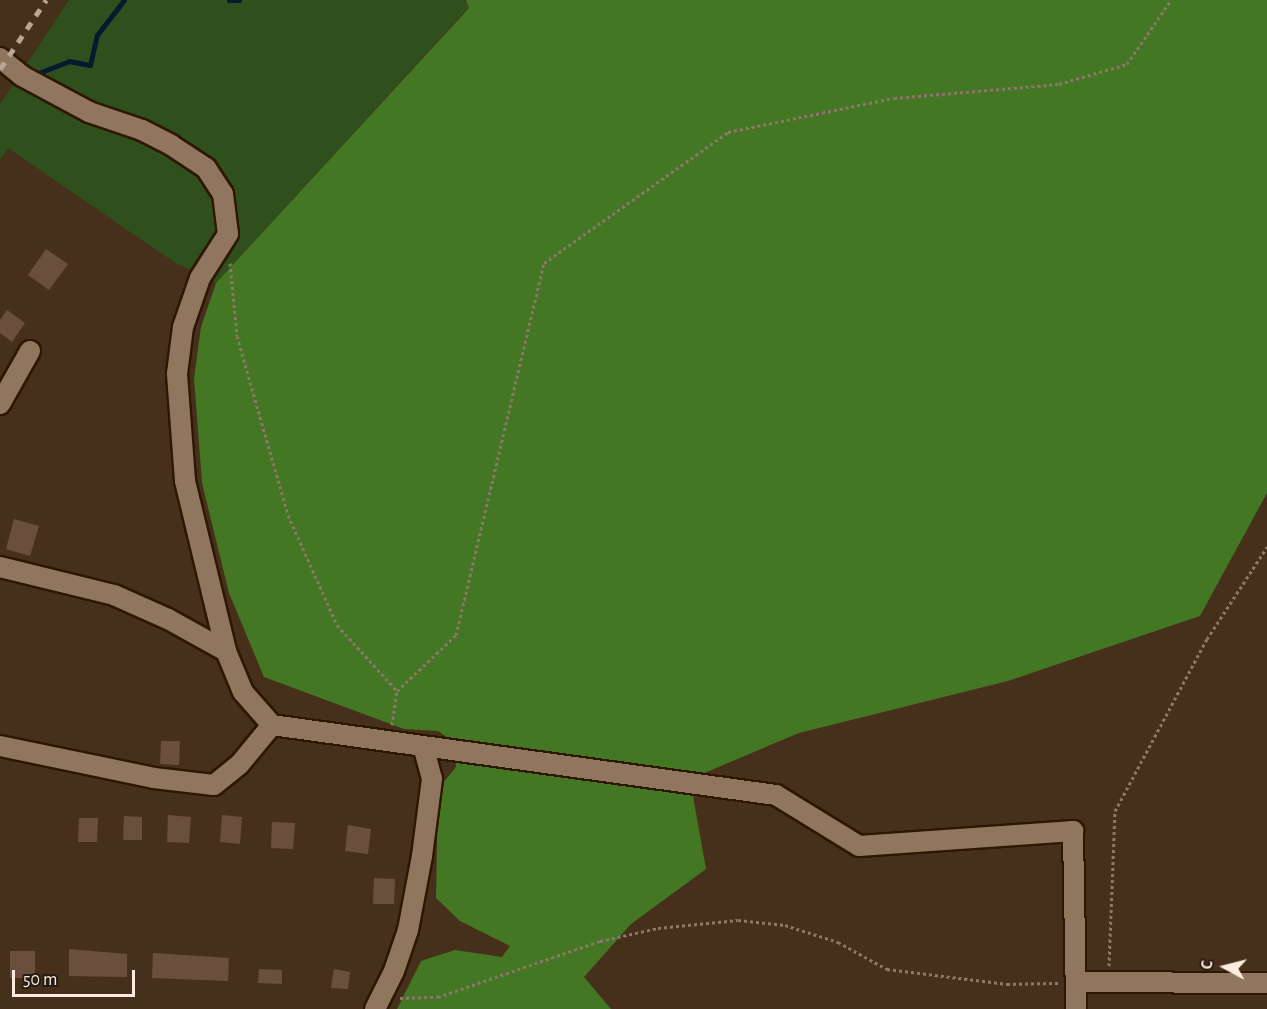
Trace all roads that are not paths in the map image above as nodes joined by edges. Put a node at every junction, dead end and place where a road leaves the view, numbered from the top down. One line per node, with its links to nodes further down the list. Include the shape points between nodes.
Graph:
1 (0, 58): 5 (street, via 50,92 89,112 142,130 206,168 223,194 228,234 200,278 183,327 177,374 185,481)
2 (30, 351): 3 (street)
3 (0, 405)
4 (0, 567): 5 (street, via 114,595)
5 (226, 651): 6 (street, via 243,693)
6 (272, 725): 7 (street, via 239,765 214,785 154,778); 8 (street)
7 (0, 746)
8 (424, 749): 9 (street, via 776,795 859,846 1073,831); 11 (street, via 432,779 422,855 408,930)
9 (1076, 982): 10 (street); 12 (street)
10 (1267, 983)
11 (378, 1004)
12 (1076, 1009)

